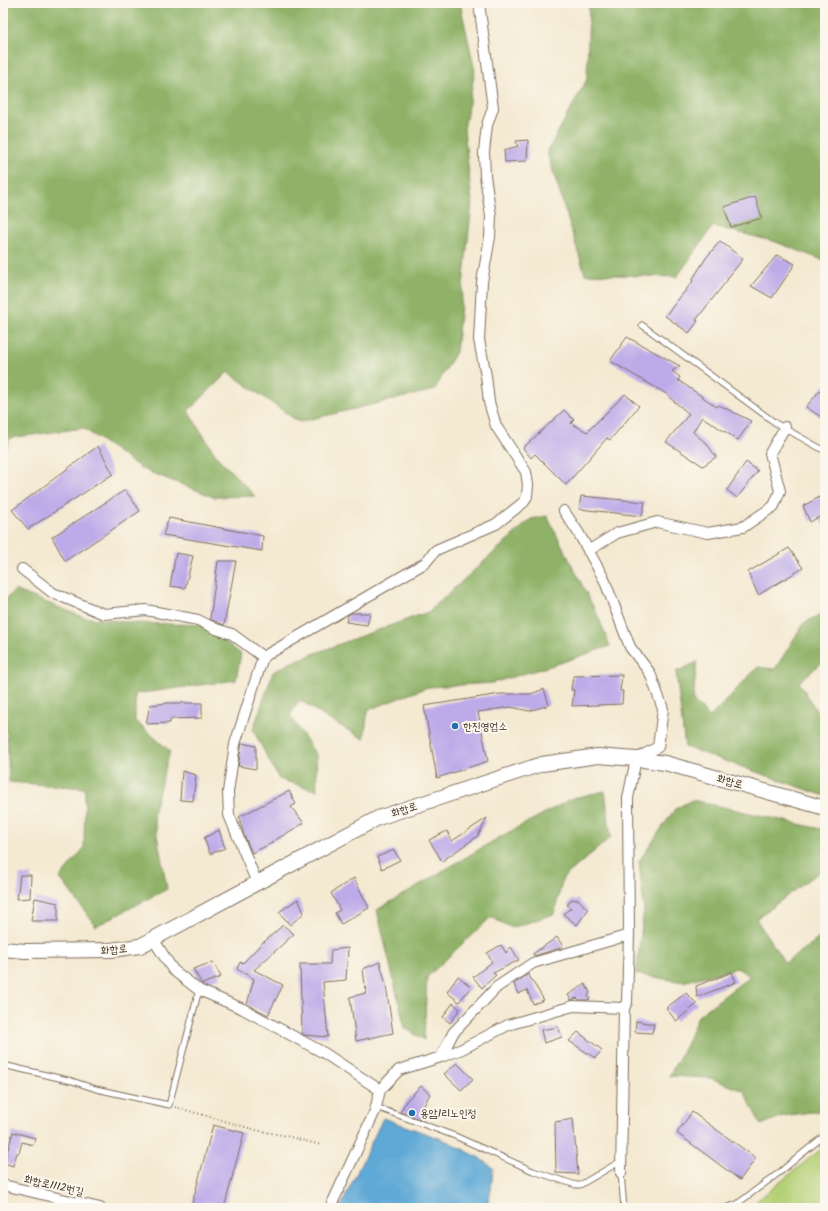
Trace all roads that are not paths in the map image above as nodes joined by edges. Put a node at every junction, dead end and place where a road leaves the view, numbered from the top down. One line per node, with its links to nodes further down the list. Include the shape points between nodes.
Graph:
1 (479, 3): 8 (street, via 493,108 487,125 484,152 491,216 482,282 479,340 489,402 496,426 526,472 527,496 524,502 496,524 436,550 424,563)
2 (642, 325): 3 (lane)
3 (785, 428): 4 (lane); 6 (street, via 770,453 780,491 774,506 743,527 708,533 657,522 617,533)
4 (825, 451)
5 (564, 511): 6 (street)
6 (588, 551): 9 (street, via 604,579 630,647 650,673 662,709 658,747)
7 (22, 569): 8 (street, via 53,593 104,614 146,610 198,620 232,634)
8 (263, 657): 11 (street, via 235,744 228,792 229,815)
9 (636, 759): 10 (main road, 화합로, via 665,763); 11 (main road, 화합로, via 598,756 542,764 378,818); 12 (street, via 628,798)
10 (825, 808)
11 (257, 883): 13 (main road, 화합로)
12 (629, 935): 16 (street); 17 (street, via 533,964 497,986 453,1033)
13 (153, 939): 14 (main road, 화합로, via 140,946 111,950); 15 (street, via 173,970)
14 (3, 949)
15 (200, 990): 18 (lane, via 169,1105); 19 (street, via 243,1009 324,1053)
16 (624, 1008): 17 (street, via 573,1006 508,1025); 22 (street)
17 (441, 1057): 19 (street, via 399,1070)
18 (3, 1065)
19 (380, 1090): 20 (street)
20 (376, 1107): 22 (lane, via 455,1136 533,1171 576,1185); 26 (street)
21 (825, 1135): 28 (lane, via 737,1204)
22 (621, 1161): 23 (street)
23 (621, 1173): 27 (lane)
24 (3, 1185): 25 (street, 화합로1112번길)
25 (100, 1208)
26 (330, 1208)
27 (624, 1208)
28 (725, 1208)

